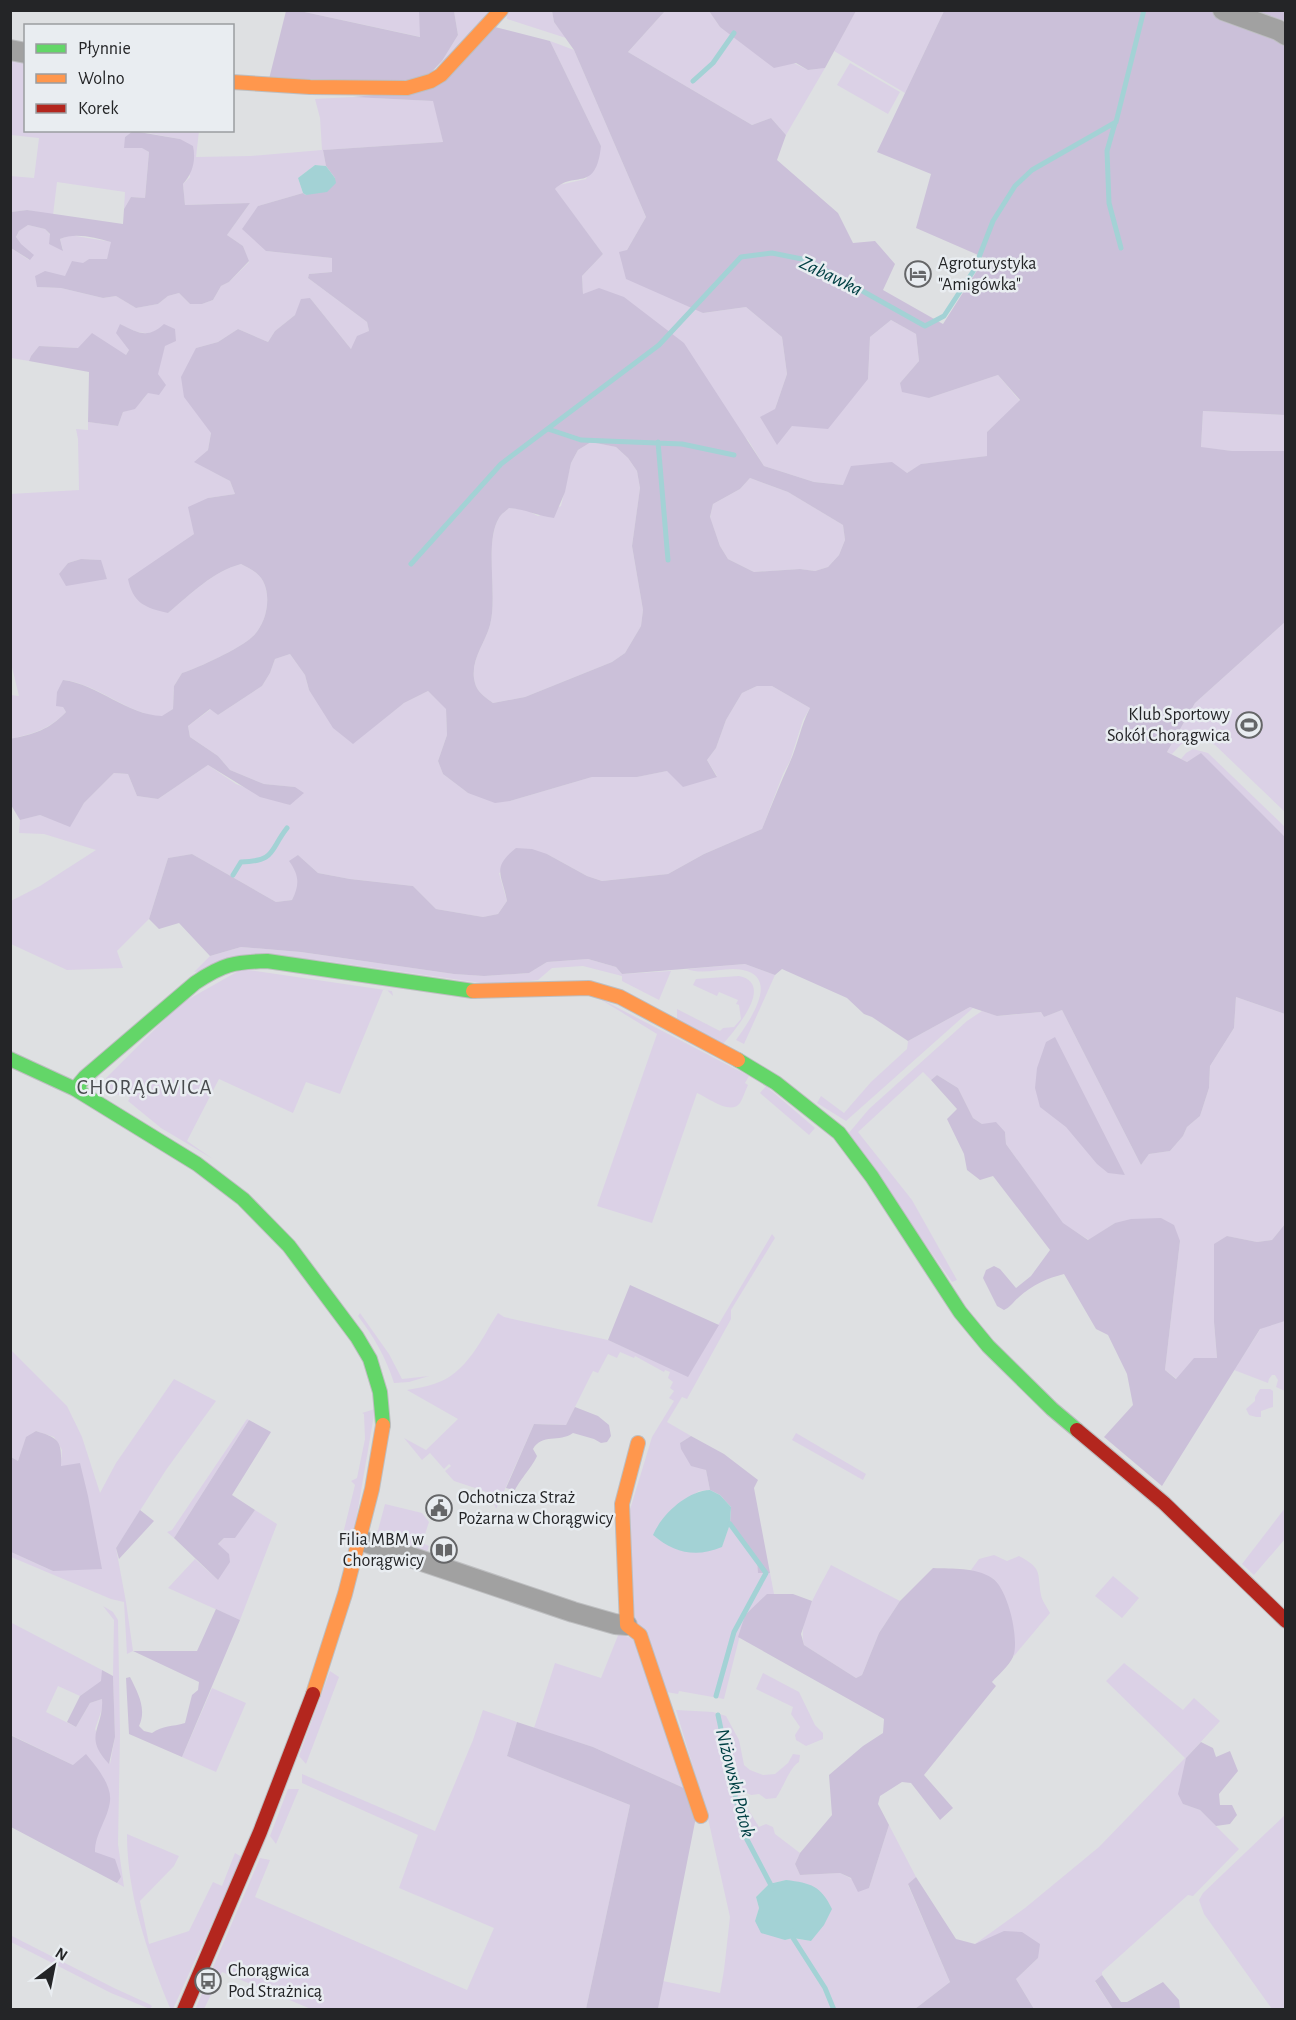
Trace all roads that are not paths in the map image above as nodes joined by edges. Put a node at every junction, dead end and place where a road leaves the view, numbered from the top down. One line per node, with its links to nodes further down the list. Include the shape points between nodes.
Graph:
1 (501, 10): 4 (street, via 441,75 420,86 310,87)
2 (1223, 10): 3 (street)
3 (1286, 35)
4 (234, 82)
5 (10, 1059): 6 (street)
6 (75, 1089): 8 (street, via 196,1164 243,1199 290,1246 365,1348 380,1392 383,1428); 9 (street, via 201,978 238,962 285,963 473,991 572,987 620,997 749,1066 839,1133 873,1177 960,1312 988,1346 1052,1409 1164,1503)
7 (638, 1443): 10 (street, via 622,1504)
8 (360, 1540): 10 (street, via 573,1612); 12 (street, via 312,1696 260,1832)
9 (1286, 1621)
10 (627, 1625): 11 (street, via 640,1635)
11 (701, 1816)
12 (184, 2010)

